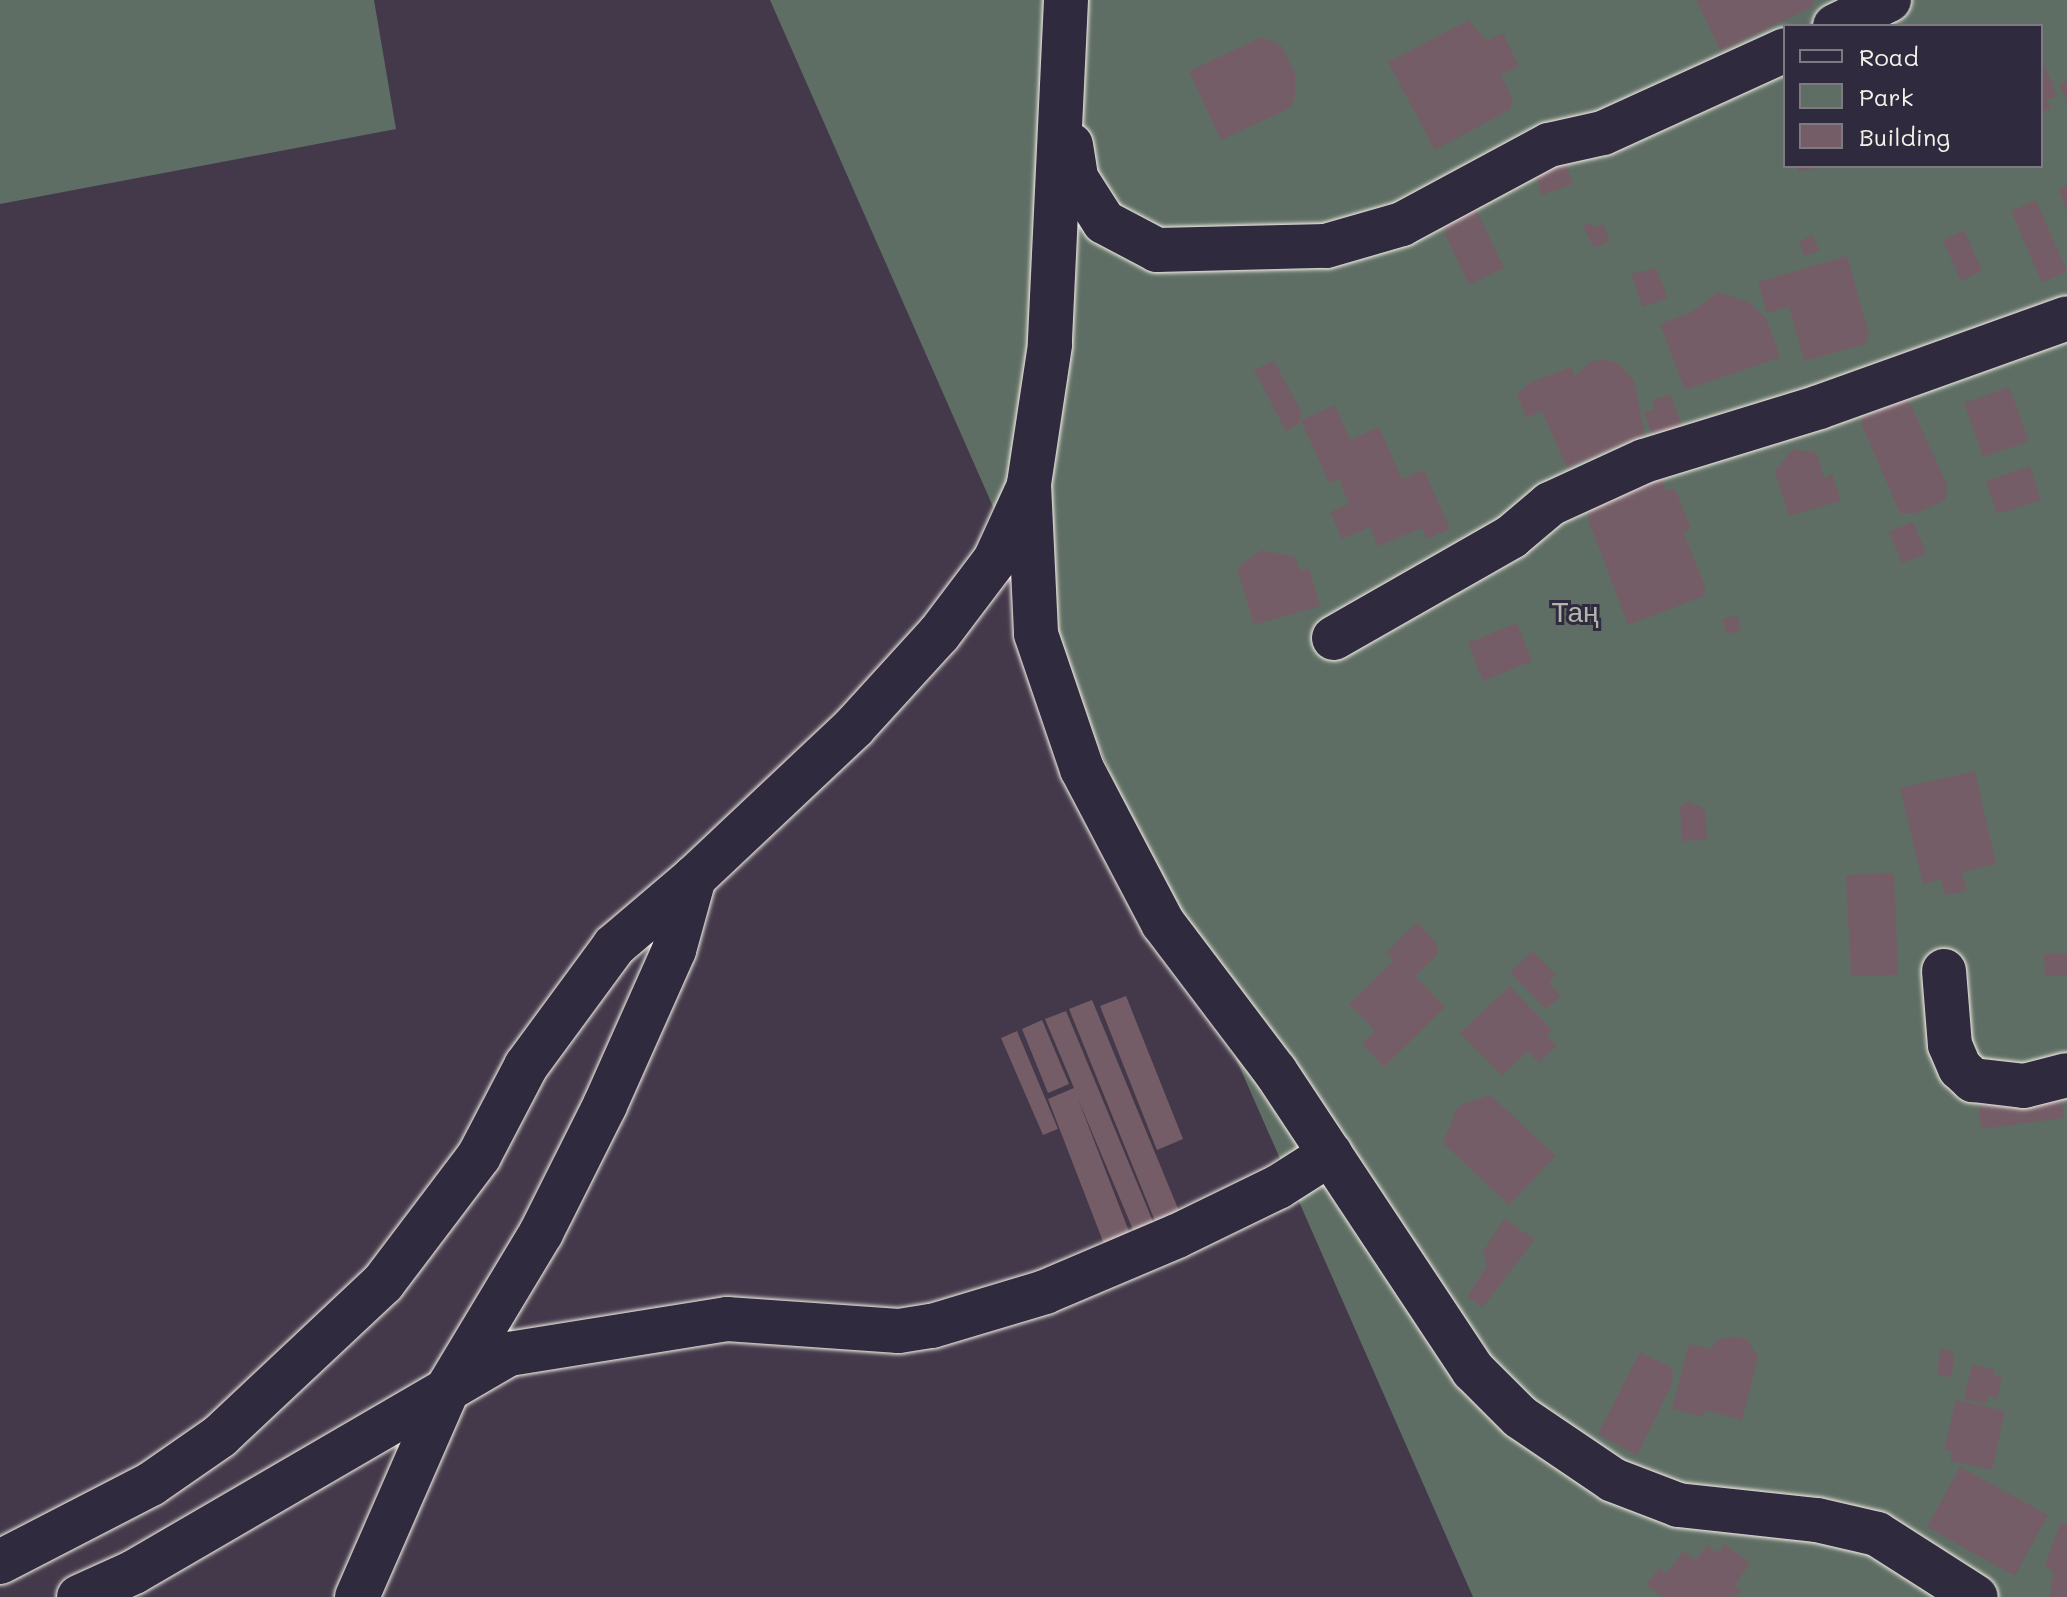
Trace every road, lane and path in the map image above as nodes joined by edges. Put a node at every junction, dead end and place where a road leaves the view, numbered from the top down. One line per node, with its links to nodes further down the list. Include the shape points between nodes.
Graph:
1 (1066, 0): 5 (street)
2 (1889, 0): 3 (street)
3 (1839, 24)
4 (1783, 51): 5 (street, via 1603,133 1549,145 1402,224 1326,246 1157,250 1133,240 1104,222 1085,198 1076,178 1069,119)
5 (1061, 110): 7 (street, via 1050,345)
6 (2067, 318): 8 (street, via 1819,407 1644,461 1550,504 1511,537)
7 (1029, 484): 9 (street, via 995,560 939,634 854,727); 12 (street, via 1036,634 1082,769 1163,923 1267,1059)
8 (1334, 638)
9 (694, 878): 13 (street, via 674,950 605,1105 541,1233); 14 (street, via 614,946 526,1066 479,1156 383,1283 220,1436 151,1484)
10 (1944, 971): 11 (street, via 1950,1045 1960,1068 1973,1080 2024,1086)
11 (2067, 1075)
12 (1330, 1154): 13 (street, via 1278,1187 1177,1236 1045,1292 932,1326 885,1330 727,1319 667,1324 509,1354); 18 (street, via 1473,1370 1520,1417 1613,1480 1678,1505 1817,1520 1877,1534)
13 (449, 1386): 16 (street, via 397,1422 203,1533); 17 (street)
14 (12, 1556): 15 (street)
15 (0, 1589)
16 (79, 1597)
17 (357, 1597)
18 (1976, 1597)

